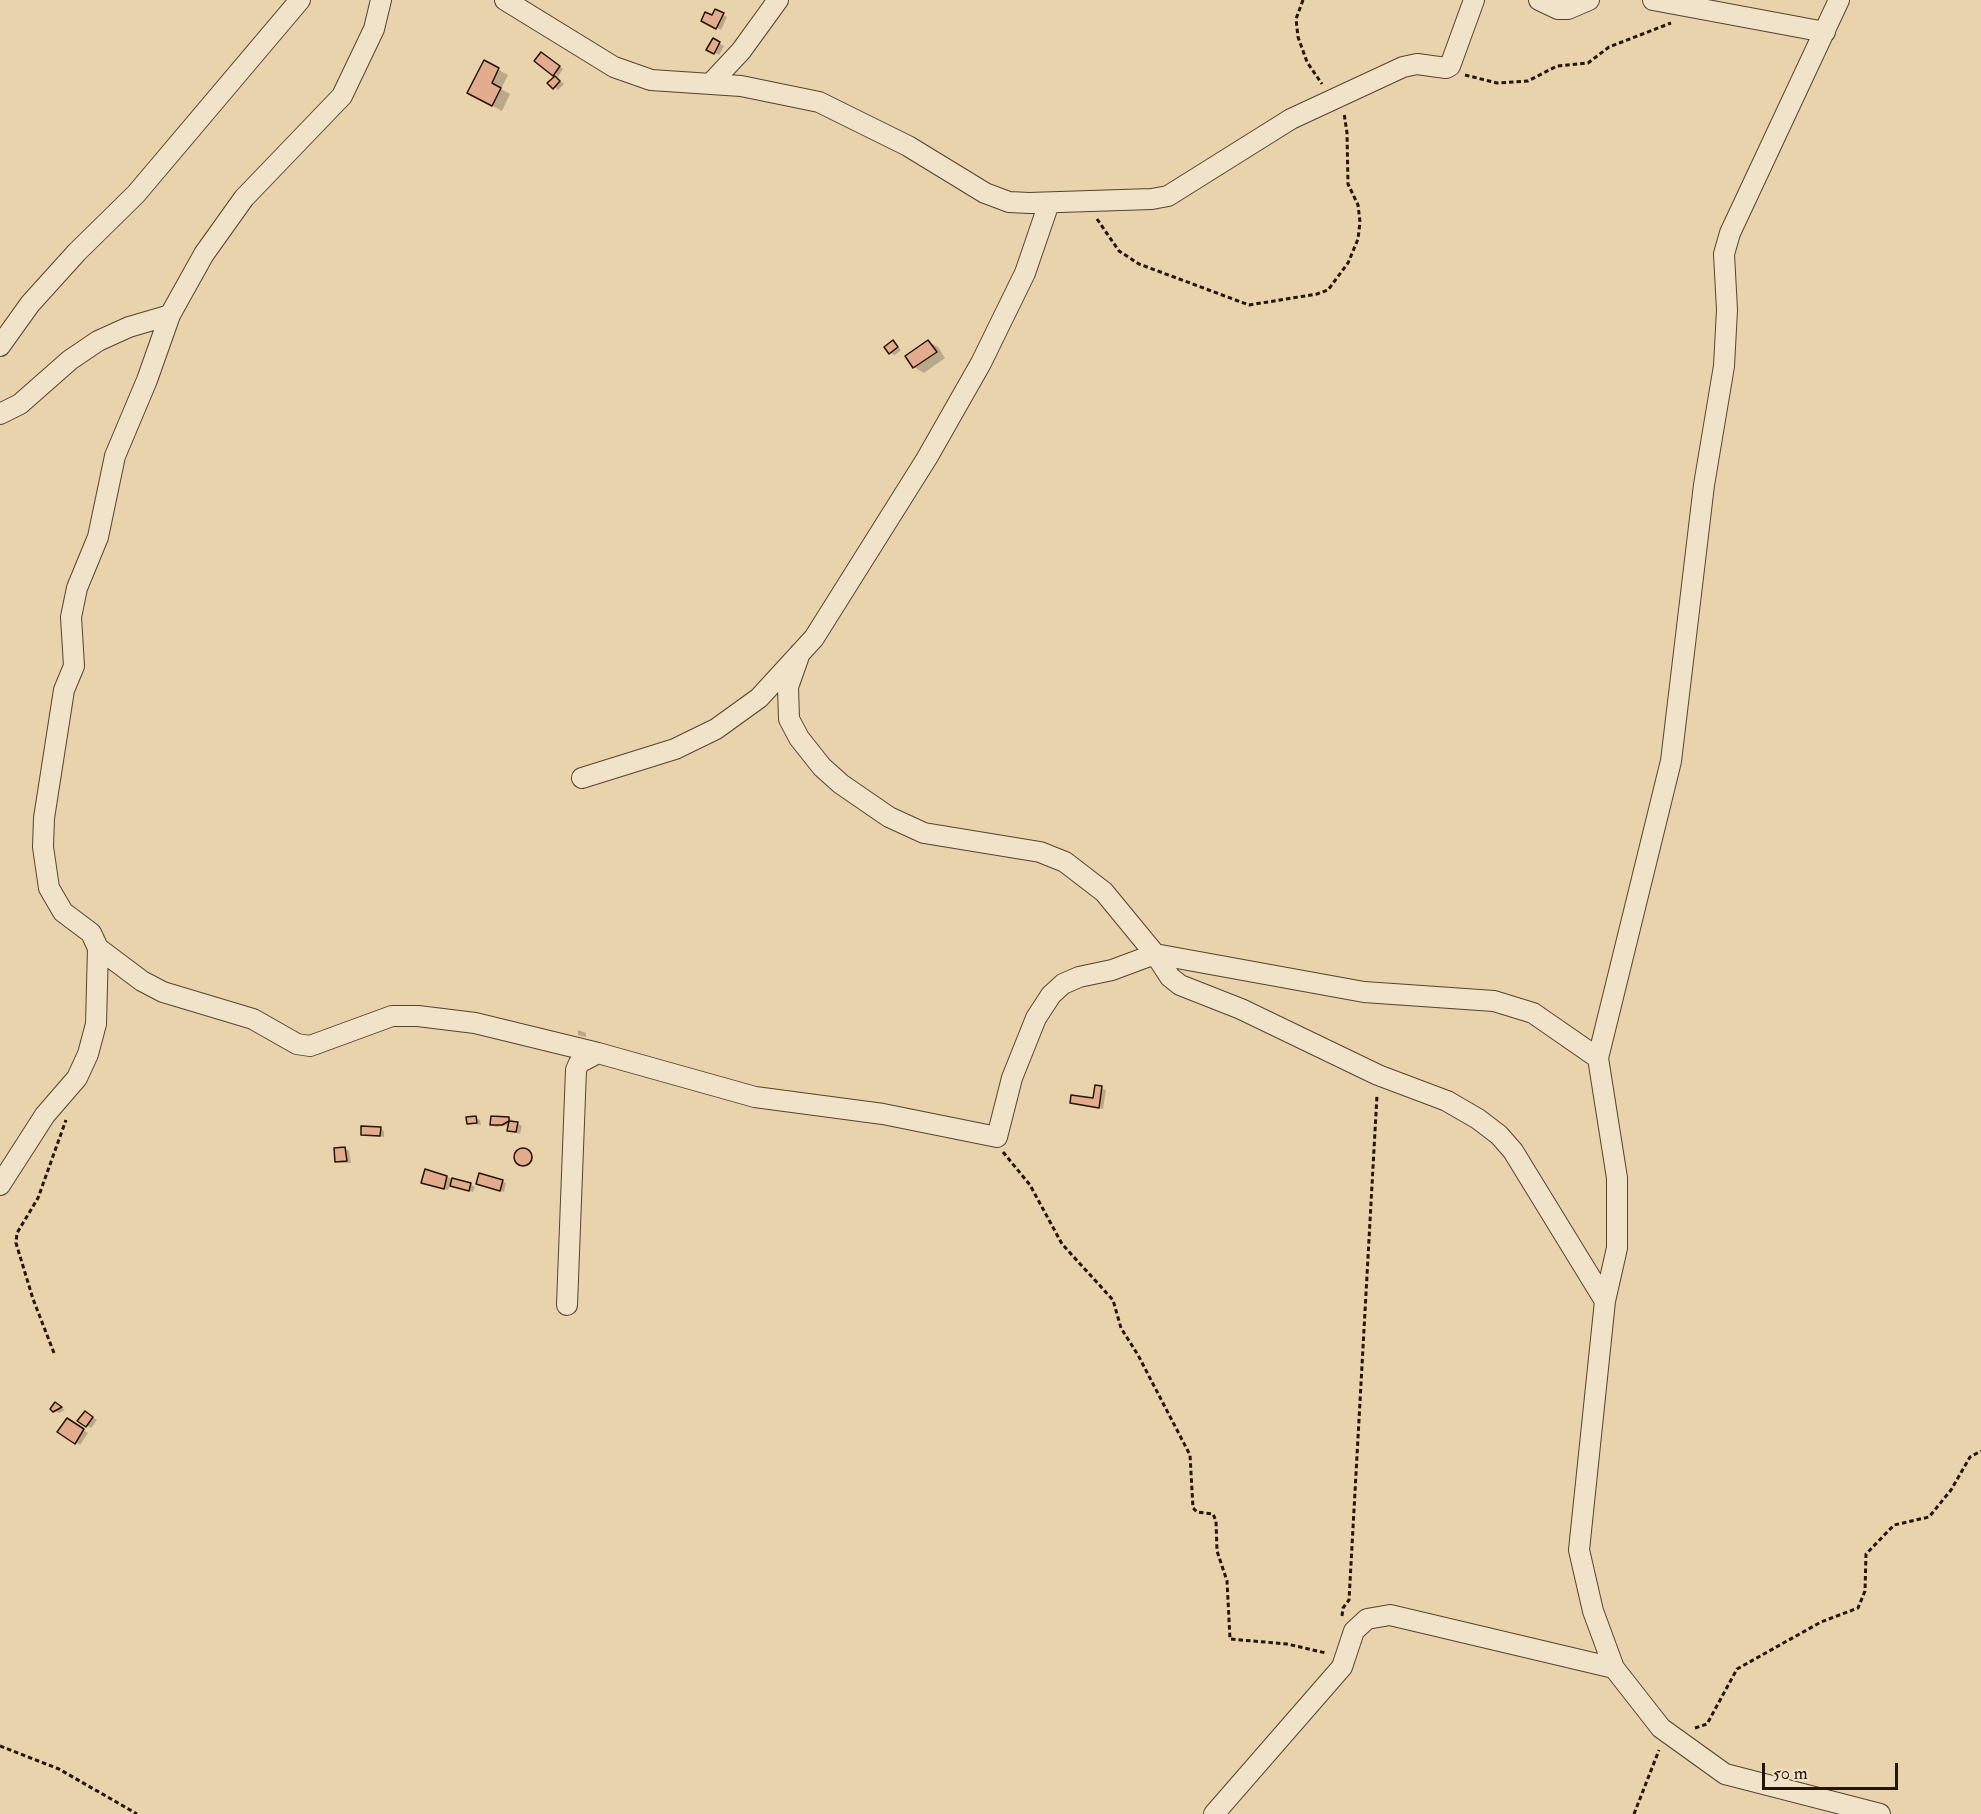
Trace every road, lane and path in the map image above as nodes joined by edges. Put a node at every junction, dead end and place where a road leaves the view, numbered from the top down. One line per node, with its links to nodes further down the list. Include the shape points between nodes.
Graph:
1 (300, 0): 19 (street, via 136,194 30,304)
2 (381, 0): 18 (street, via 374,29 342,96 244,198 204,254)
3 (505, 0): 14 (street, via 614,67 651,80)
4 (778, 0): 14 (street, via 741,51)
5 (1303, 0): 15 (path, via 1296,19 1306,62)
6 (1474, 0): 13 (street)
7 (1539, 0): 8 (street, via 1558,9)
8 (1589, 0)
9 (1653, 0): 11 (street)
10 (1839, 0): 12 (street)
11 (1692, 9): 12 (street); 13 (path, via 1674,21 1609,47 1588,63 1557,66 1528,81 1497,83)
12 (1825, 32): 26 (street, via 1730,233 1724,254 1724,366 1704,485 1671,761)
13 (1446, 68): 15 (street, via 1417,64 1402,67)
14 (712, 82): 16 (street, via 819,102 908,146 985,193 1009,202)
15 (1336, 99): 17 (street, via 1291,119 1168,196); 17 (path, via 1345,116 1348,184 1358,205 1360,222 1348,263 1333,285 1317,294 1249,305 1176,280 1119,251)
16 (1049, 203): 17 (street); 21 (street, via 1025,273 981,363 927,458 814,638)
17 (1086, 203)
18 (170, 315): 20 (street, via 98,341 20,404); 23 (street, via 115,456 98,537 77,588 71,617 74,666 64,690 44,818 48,888 63,912 91,933)
19 (0, 346)
20 (0, 414)
21 (800, 653): 22 (street, via 759,698 716,729 675,749); 24 (street, via 788,687 789,719 798,738 841,784 889,817 924,833 1040,852 1065,862 1104,892)
22 (582, 778)
23 (98, 948): 25 (street, via 163,992 253,1019 297,1044 310,1046 392,1016 418,1016 475,1023); 30 (street, via 96,1024 88,1054 77,1078 45,1115)
24 (1155, 954): 26 (street, via 1364,992 1494,1001 1533,1013); 27 (street, via 1180,985 1241,1009); 29 (street, via 1112,970 1078,977 1051,995 1036,1018 1011,1078)
25 (598, 1053): 29 (street, via 755,1097 883,1114); 32 (street, via 579,1063 576,1070)
26 (1598, 1058): 31 (street, via 1617,1178 1617,1248)
27 (1378, 1075): 31 (street, via 1447,1101 1499,1135 1513,1151); 35 (path, via 1349,1600 1343,1608)
28 (68, 1110): 33 (path, via 60,1143 38,1198 17,1233 16,1243)
29 (997, 1137): 36 (path, via 1006,1158 1030,1185 1062,1244 1113,1300 1121,1328 1190,1455 1193,1508 1213,1514 1216,1521 1217,1551 1227,1581 1230,1639 1287,1644)
30 (0, 1185)
31 (1605, 1301): 37 (street, via 1579,1550 1593,1611)
32 (567, 1305)
33 (54, 1353)
34 (1981, 1451): 39 (path, via 1970,1457 1929,1517 1894,1525 1866,1554 1865,1591 1858,1608 1821,1622 1737,1669 1707,1724 1692,1730)
35 (1342, 1623)
36 (1345, 1658): 37 (street, via 1354,1631 1367,1619 1390,1616); 42 (street, via 1342,1667)
37 (1614, 1668): 38 (street)
38 (1661, 1728): 39 (street); 43 (path, via 1658,1757)
39 (1683, 1744): 44 (street, via 1725,1774)
40 (0, 1746): 41 (path, via 59,1769)
41 (137, 1814)
42 (1214, 1814)
43 (1634, 1814)
44 (1880, 1814)

